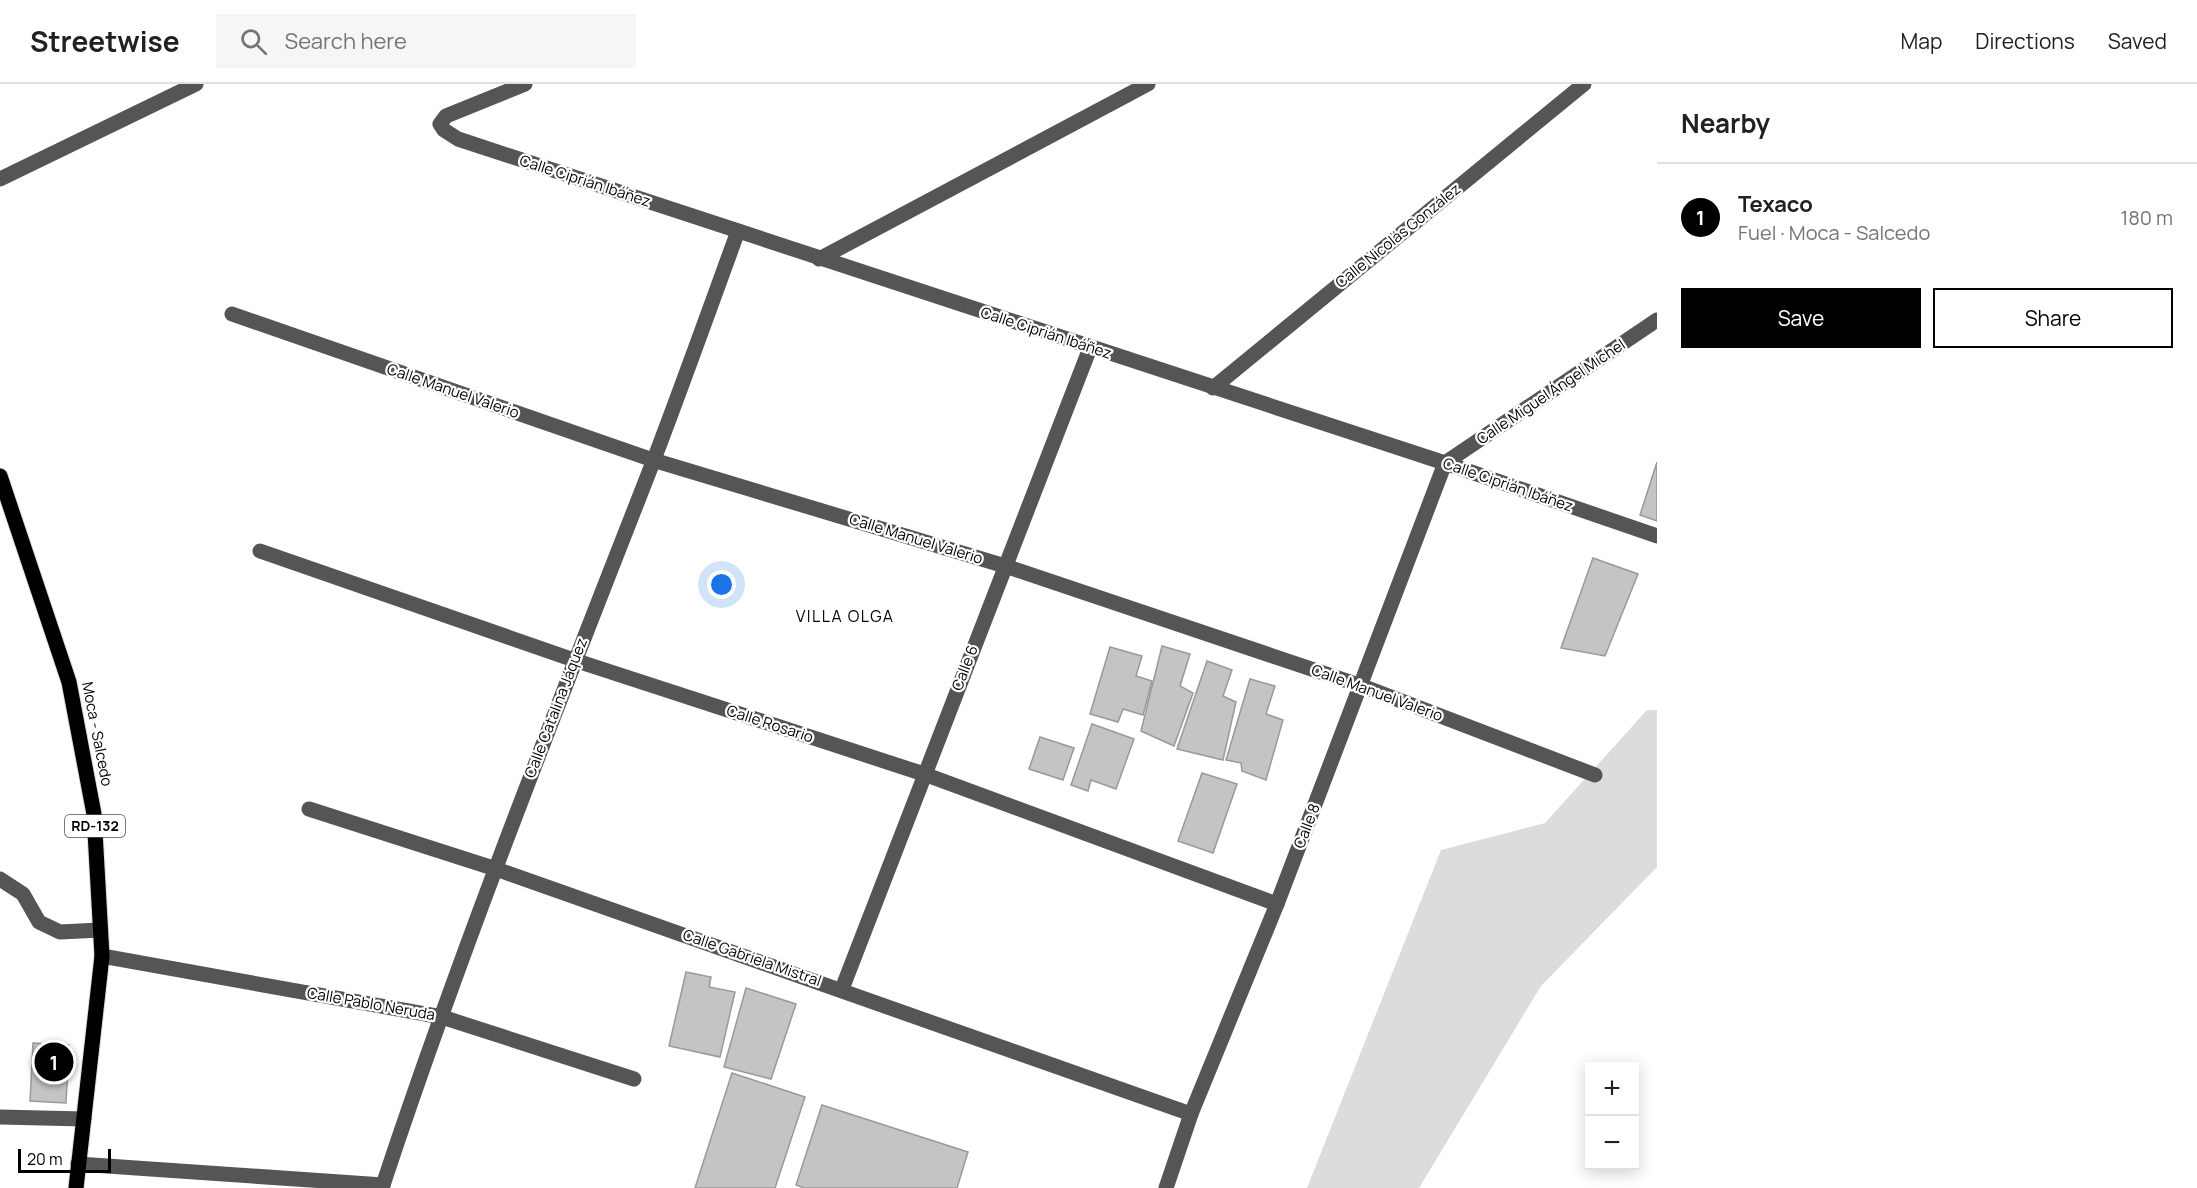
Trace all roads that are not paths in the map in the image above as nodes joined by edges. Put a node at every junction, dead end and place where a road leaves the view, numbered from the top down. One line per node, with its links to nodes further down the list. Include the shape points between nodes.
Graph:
1 (196, 84): 5 (street)
2 (525, 84): 6 (street, Calle Ciprián Ibáñez, via 446,116 440,124 458,139)
3 (1148, 84): 7 (street)
4 (1584, 84): 11 (street, Calle Nicolás González)
5 (0, 179)
6 (738, 231): 7 (street, Calle Ciprián Ibáñez); 12 (street, Calle Catalina Jáquez)
7 (819, 258): 10 (street, Calle Ciprián Ibáñez)
8 (232, 314): 12 (street, Calle Manuel Valerio)
9 (1657, 320): 13 (street, Calle Miguel Ángel Michel)
10 (1090, 348): 11 (street, Calle Ciprián Ibáñez); 17 (street, Calle 6)
11 (1213, 388): 13 (street, Calle Ciprián Ibáñez)
12 (653, 460): 17 (street, Calle Manuel Valerio); 18 (street, Calle Catalina Jáquez)
13 (1444, 463): 15 (street, Calle Ciprián Ibáñez); 19 (street, Calle 8)
14 (0, 476): 26 (main road, Moca - Salcedo / RD-132, via 69,682 94,814)
15 (1657, 536)
16 (260, 551): 18 (street, Calle Rosario)
17 (1005, 566): 19 (street, Calle Manuel Valerio); 20 (street, Calle 6)
18 (574, 660): 20 (street, Calle Rosario); 23 (street, Calle Catalina Jáquez)
19 (1362, 686): 21 (street, Calle Manuel Valerio); 25 (street, Calle 8)
20 (924, 774): 25 (street, Calle Rosario); 28 (street, Calle 6)
21 (1595, 775)
22 (309, 809): 23 (street, Calle Gabriela Mistral)
23 (496, 869): 28 (street, Calle Gabriela Mistral); 29 (street, Calle Catalina Jáquez)
24 (0, 879): 26 (street, via 23,894 39,922 60,932)
25 (1277, 904): 31 (street, Calle 8)
26 (100, 930): 27 (main road, Moca - Salcedo / RD-132)
27 (102, 956): 29 (street, Calle Pablo Neruda); 33 (main road, Moca - Salcedo / RD-132)
28 (842, 989): 31 (street, Calle Gabriela Mistral)
29 (442, 1017): 30 (street, Calle Pablo Neruda); 35 (street, Calle Catalina Jáquez)
30 (634, 1079)
31 (1191, 1114): 37 (street, Calle 8)
32 (0, 1117): 33 (street)
33 (84, 1119): 34 (main road, Moca - Salcedo / RD-132)
34 (78, 1164): 35 (street); 36 (main road, Moca - Salcedo / RD-132)
35 (383, 1186)
36 (76, 1188)
37 (1166, 1188)

